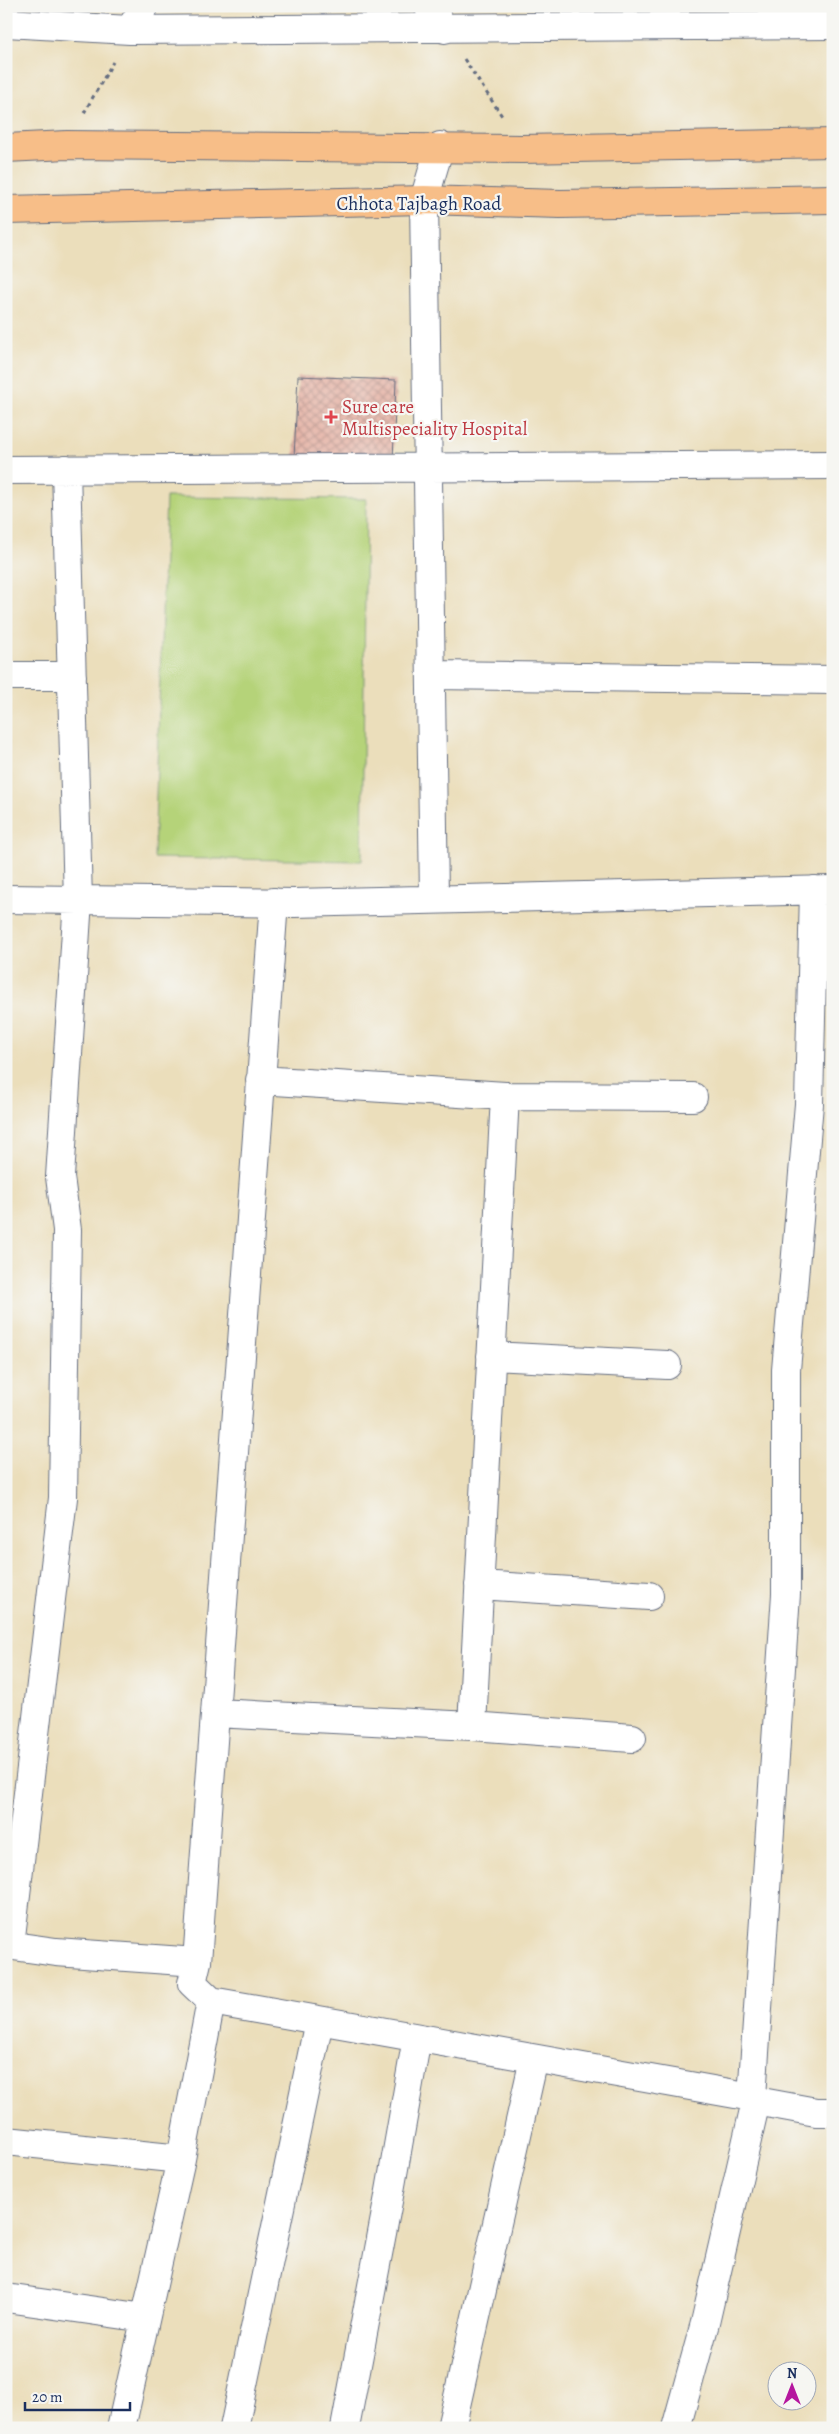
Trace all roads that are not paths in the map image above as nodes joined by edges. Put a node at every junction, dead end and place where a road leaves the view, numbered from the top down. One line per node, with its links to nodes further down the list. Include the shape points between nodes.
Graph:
1 (144, 6): 7 (street)
2 (428, 6): 6 (street)
3 (738, 16): 5 (street); 6 (street)
4 (6, 23): 7 (street)
5 (833, 25)
6 (445, 29): 7 (street)
7 (130, 30)
8 (833, 143): 9 (main road, via 522,149)
9 (440, 146): 10 (main road, via 67,145); 12 (street)
10 (6, 148)
11 (833, 199): 12 (main road, Chhota Tajbagh Road, via 560,204)
12 (424, 200): 13 (main road, Chhota Tajbagh Road); 15 (street)
13 (6, 210)
14 (833, 465): 15 (street)
15 (429, 467): 16 (street); 18 (street)
16 (66, 469): 17 (street); 20 (street)
17 (6, 470)
18 (431, 674): 21 (street); 23 (street)
19 (6, 676): 20 (street)
20 (72, 676): 25 (street)
21 (833, 680)
22 (823, 890): 23 (street); 27 (street)
23 (434, 898): 26 (street)
24 (6, 899): 25 (street)
25 (78, 900): 26 (street); 38 (street, via 60,1177 67,1230 63,1498)
26 (274, 902): 28 (street)
27 (823, 983): 44 (street, via 786,1370 786,1594)
28 (260, 1080): 29 (street); 35 (street)
29 (505, 1096): 30 (street, via 560,1094); 31 (street)
30 (693, 1098)
31 (491, 1356): 32 (street); 33 (street)
32 (667, 1365)
33 (479, 1585): 34 (street); 36 (street)
34 (649, 1596)
35 (215, 1713): 36 (street); 39 (street)
36 (472, 1726): 37 (street)
37 (632, 1738)
38 (8, 1945): 39 (street, via 56,1952)
39 (197, 1962): 40 (street, via 192,1983)
40 (211, 2001): 41 (street); 47 (street)
41 (319, 2021): 42 (street); 51 (street)
42 (417, 2038): 43 (street); 52 (street)
43 (534, 2059): 44 (street); 53 (street)
44 (754, 2099): 45 (street, via 816,2112); 54 (street, via 705,2323)
45 (833, 2112)
46 (6, 2141): 47 (street)
47 (181, 2158): 49 (street)
48 (6, 2298): 49 (street)
49 (145, 2318): 50 (street)
50 (121, 2428)
51 (234, 2428)
52 (345, 2428)
53 (451, 2428)
54 (676, 2428)

